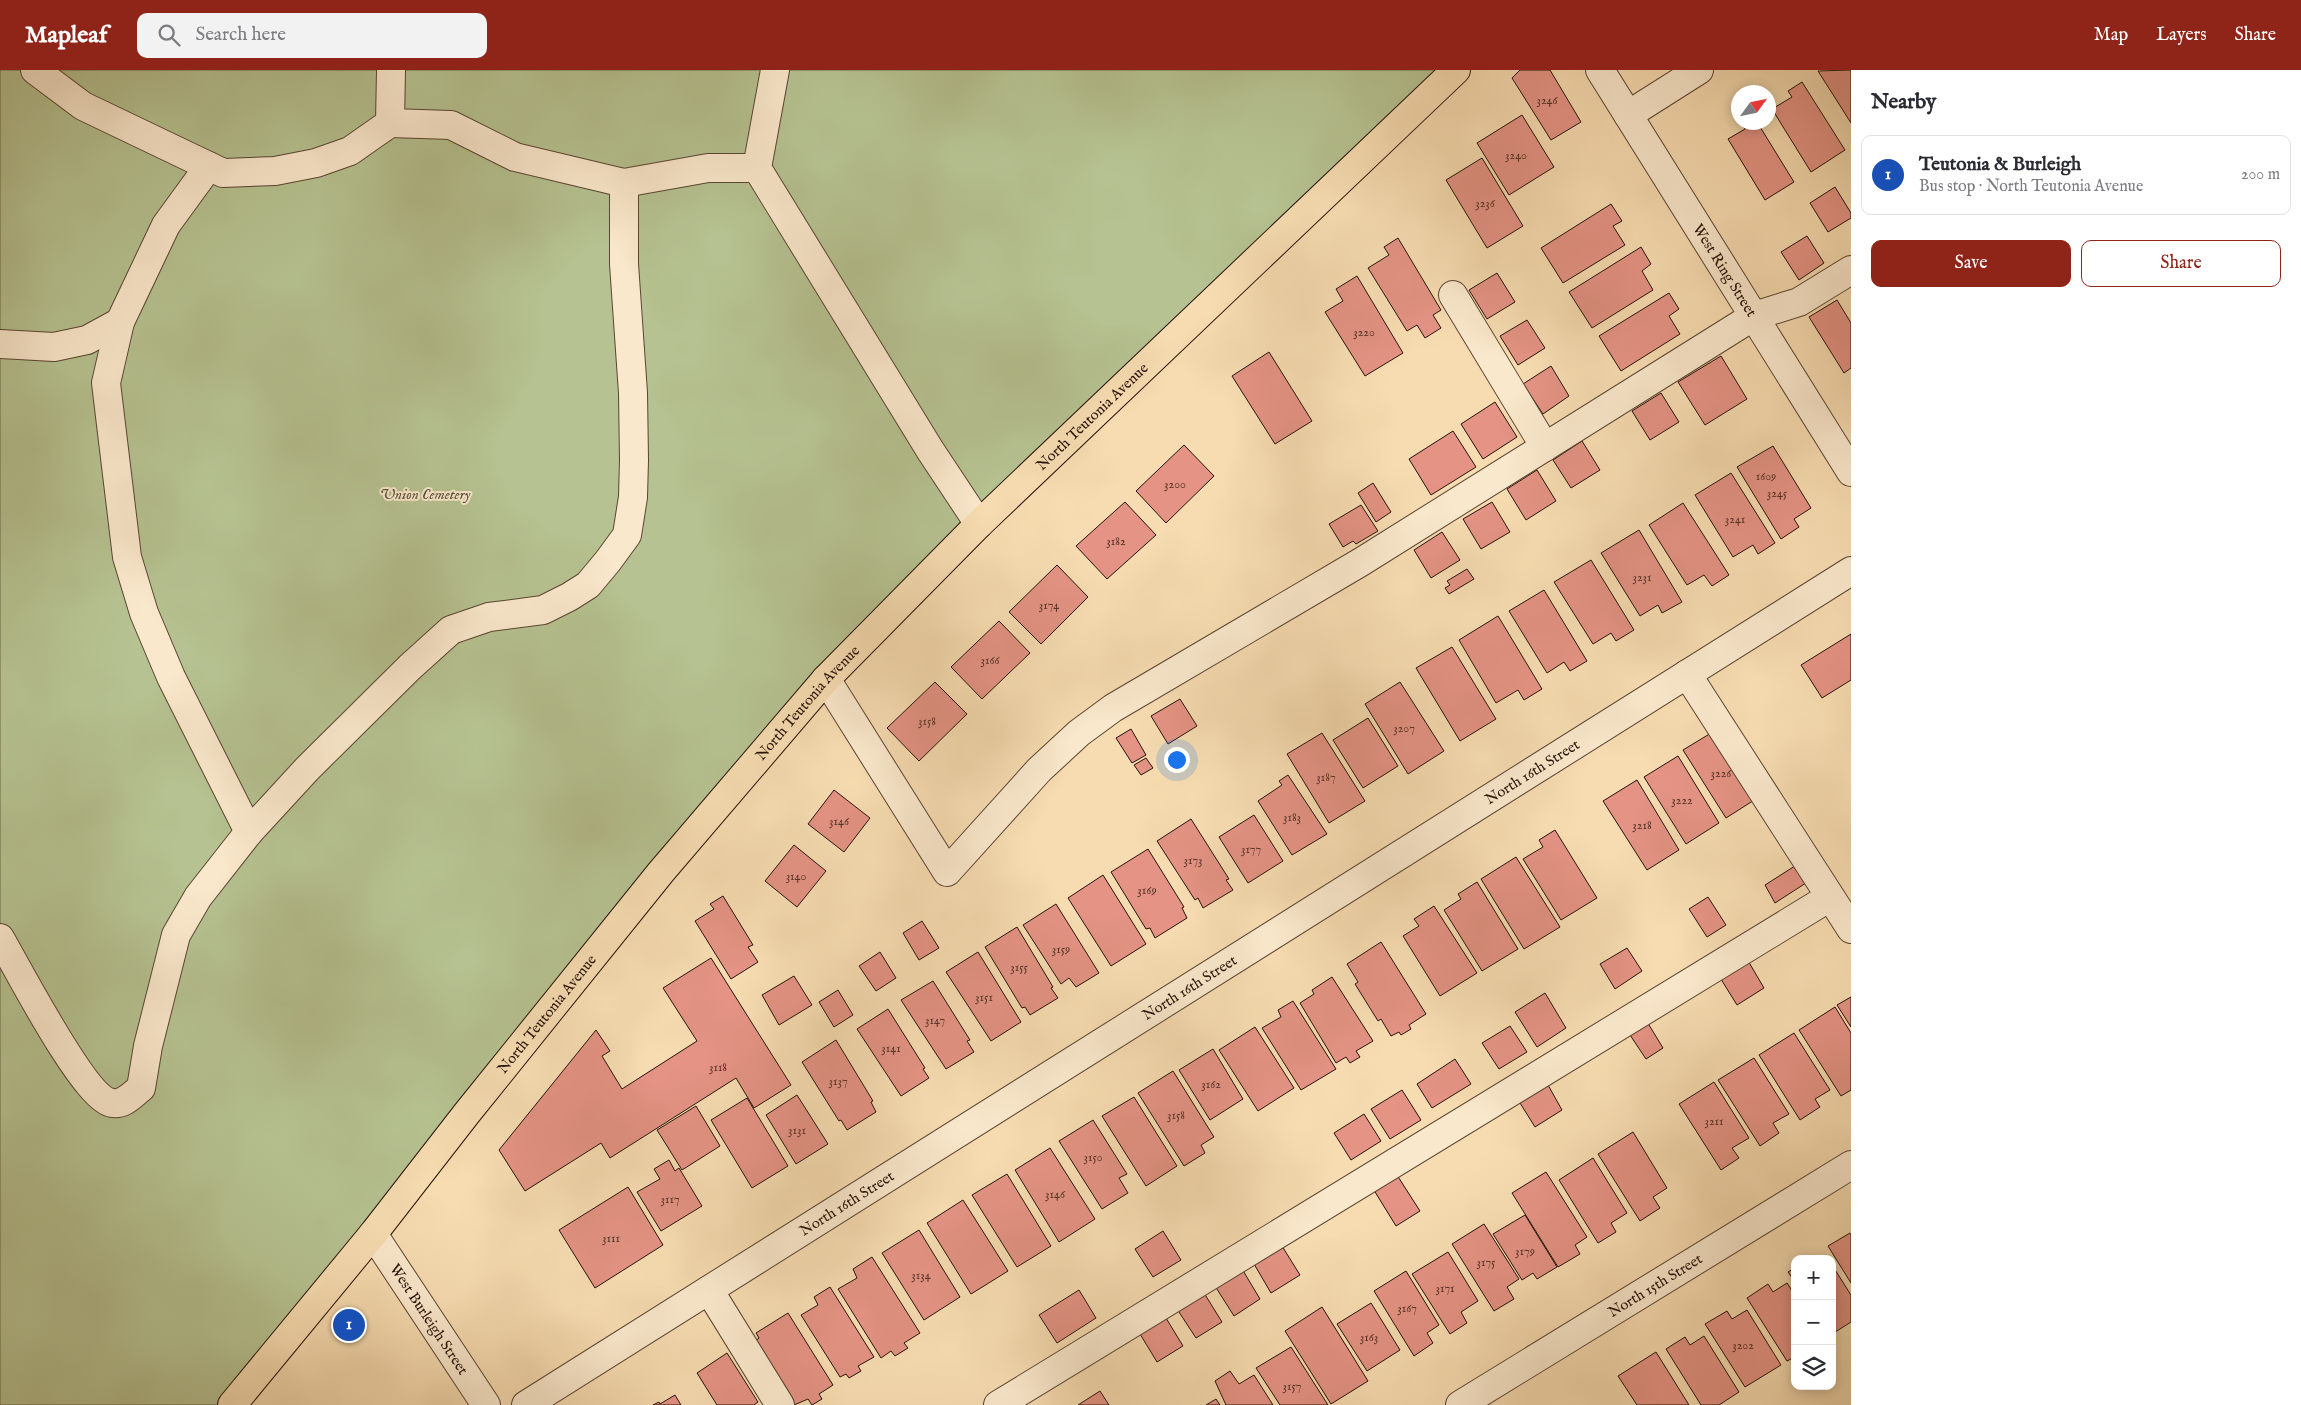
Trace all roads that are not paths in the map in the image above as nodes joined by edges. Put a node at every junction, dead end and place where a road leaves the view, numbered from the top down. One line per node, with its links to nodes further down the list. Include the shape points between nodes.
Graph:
1 (35, 70): 9 (street, via 83,106)
2 (391, 70): 8 (street)
3 (775, 70): 10 (street)
4 (1456, 70): 19 (main road, North Teutonia Avenue)
5 (1600, 70): 7 (street, West Ring Street)
6 (1699, 70): 7 (street)
7 (1628, 115): 14 (street, West Ring Street)
8 (390, 123): 9 (street, via 350,151 316,163 275,171 223,174); 11 (street, via 452,126 515,157)
9 (209, 166): 15 (street, via 166,225)
10 (757, 168): 11 (street, via 708,168); 19 (street)
11 (624, 183): 23 (street, via 624,264 634,460 633,496 626,535 588,585 569,597 543,610 489,618 451,630 334,741)
12 (1851, 270): 14 (street, via 1799,302)
13 (1453, 295): 17 (street)
14 (1754, 316): 17 (street); 18 (street, West Ring Street)
15 (120, 322): 16 (street, via 87,340 54,347); 23 (street, via 106,383 128,557 144,613 170,676)
16 (0, 344)
17 (1545, 447): 22 (street, via 1361,562 1113,708 1079,733 1039,770 947,872)
18 (1851, 472)
19 (979, 524): 22 (main road, North Teutonia Avenue)
20 (1851, 571): 21 (street, North 16th Street)
21 (1687, 674): 24 (street); 29 (street, North 16th Street)
22 (826, 679): 28 (main road, North Teutonia Avenue, via 661,872)
23 (249, 832): 26 (street, via 198,897 176,936 148,1046 141,1088 123,1102 110,1103 85,1082)
24 (1830, 897): 25 (street); 34 (street)
25 (1851, 930)
26 (0, 938)
27 (1851, 1165): 35 (street, North 15th Street)
28 (373, 1234): 30 (main road, North Teutonia Avenue); 31 (street, West Burleigh Street)
29 (709, 1290): 32 (street, North 16th Street); 33 (street)
30 (232, 1405)
31 (486, 1405)
32 (526, 1405)
33 (780, 1405)
34 (998, 1405)
35 (1460, 1405)

